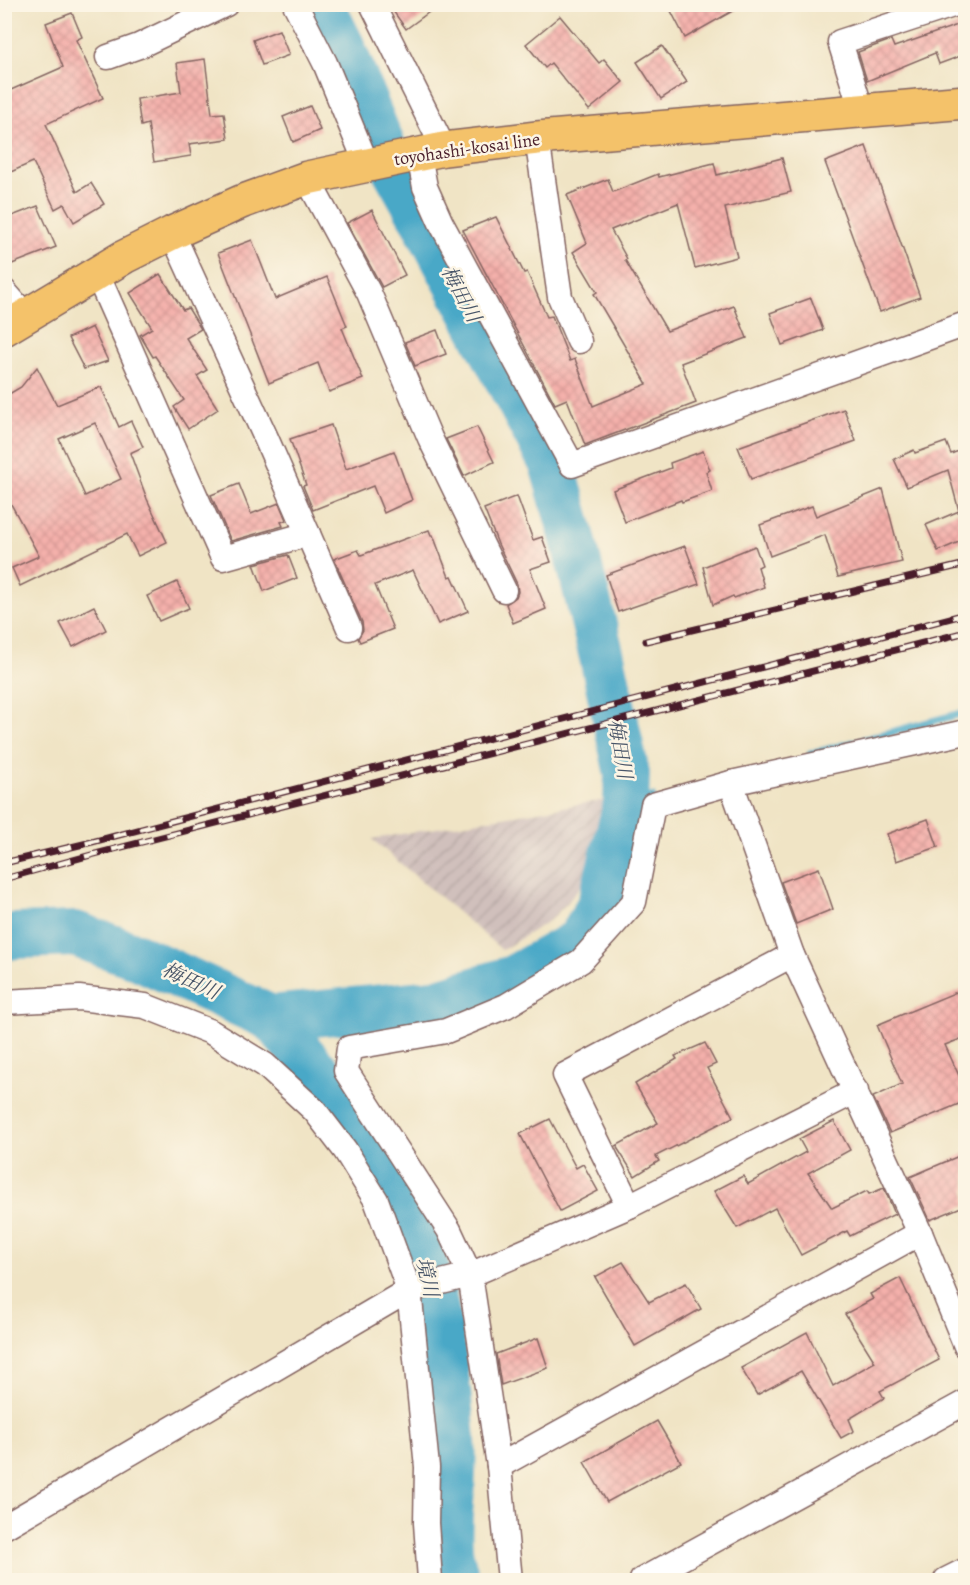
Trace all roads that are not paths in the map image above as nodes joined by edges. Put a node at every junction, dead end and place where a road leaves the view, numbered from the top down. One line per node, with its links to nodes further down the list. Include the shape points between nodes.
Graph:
1 (226, 4): 5 (street)
2 (295, 4): 10 (street)
3 (372, 4): 9 (street)
4 (956, 4): 7 (street, via 840,42)
5 (108, 57)
6 (966, 102): 7 (main road, toyohashi-kosai line)
7 (862, 112): 8 (main road, toyohashi-kosai line)
8 (537, 138): 9 (main road, toyohashi-kosai line); 16 (street, via 560,297)
9 (424, 154): 10 (main road, toyohashi-kosai line); 15 (street, via 425,187 441,223 572,465)
10 (371, 164): 11 (main road, toyohashi-kosai line)
11 (307, 178): 12 (main road, toyohashi-kosai line); 18 (street, via 369,293 430,438)
12 (172, 233): 13 (main road, toyohashi-kosai line); 17 (street)
13 (97, 274): 14 (main road, toyohashi-kosai line); 17 (street, via 223,558)
14 (11, 311)
15 (966, 324)
16 (579, 341)
17 (308, 534): 19 (street)
18 (504, 590)
19 (349, 628)
20 (966, 732): 21 (street)
21 (731, 783): 22 (street); 27 (street, via 652,805 634,902 581,961 506,1006 447,1030 349,1048 346,1071 449,1230)
22 (792, 955): 24 (street); 25 (street, via 564,1075)
23 (4, 1002): 28 (street, via 79,998 145,1006 211,1032 265,1065 315,1111 345,1150 376,1200)
24 (856, 1091): 25 (street); 26 (street)
25 (630, 1206): 27 (street)
26 (920, 1233): 29 (street); 31 (street)
27 (470, 1275): 28 (street); 31 (street)
28 (409, 1290): 32 (street); 34 (street, via 426,1456)
29 (966, 1346)
30 (966, 1402): 36 (street)
31 (499, 1466): 35 (street)
32 (4, 1527)
33 (966, 1570): 37 (street)
34 (430, 1581)
35 (510, 1581)
36 (642, 1581)
37 (946, 1581)

